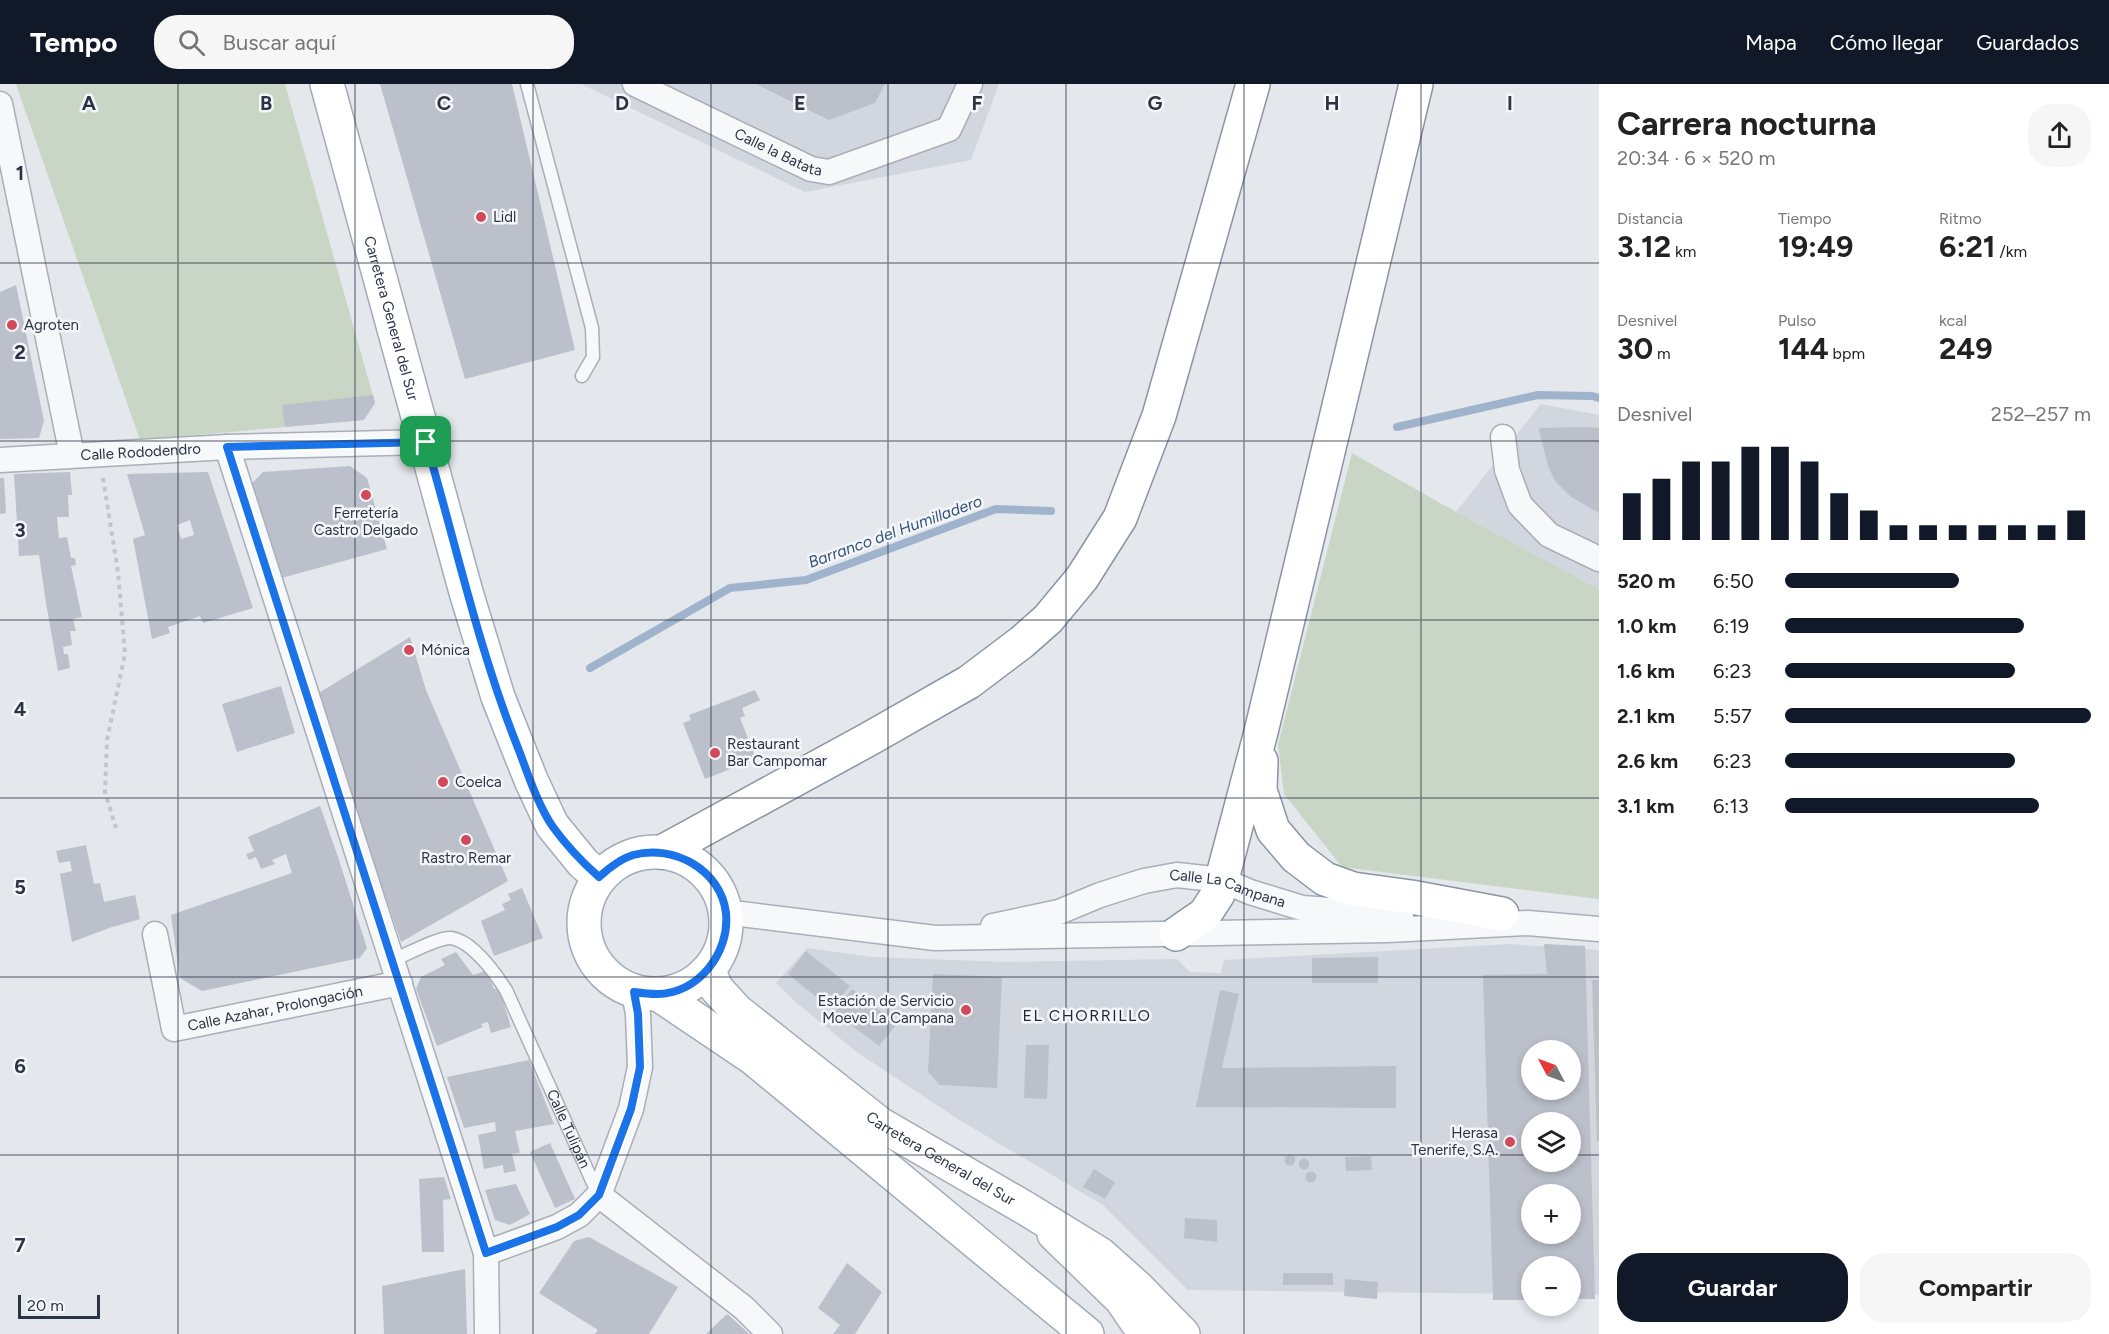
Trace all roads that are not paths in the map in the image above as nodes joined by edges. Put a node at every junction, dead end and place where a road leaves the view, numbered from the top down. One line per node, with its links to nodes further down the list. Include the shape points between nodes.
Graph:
1 (327, 84): 10 (main road, Carretera General del Sur)
2 (527, 84): 8 (lane, via 592,328 592,357)
3 (635, 84): 4 (street, Calle la Batata, via 811,169 829,172 948,129)
4 (970, 84)
5 (1253, 84): 16 (main road, via 1159,416 1120,518 1082,578 1048,619 969,682)
6 (1416, 84): 15 (main road)
7 (0, 104): 12 (street)
8 (582, 376)
9 (1503, 437): 14 (street, via 1507,470 1520,505 1549,535)
10 (426, 442): 11 (street, Calle Rododendro); 17 (main road, Carretera General del Sur, via 466,592 502,707 531,780 552,825)
11 (227, 447): 12 (street, Calle Rododendro); 26 (street)
12 (72, 455): 13 (street, Calle Rododendro)
13 (0, 460)
14 (1599, 559)
15 (1261, 732): 18 (main road); 20 (main road, via 1260,790 1273,830 1296,858 1325,879 1353,889)
16 (662, 852): 17 (main road, via 633,855 613,864); 19 (main road, via 685,858 706,873 720,893)
17 (599, 877): 27 (main road, via 584,912 585,938 594,962 612,980)
18 (1222, 880): 20 (street, Calle La Campana, via 1302,908); 23 (main road, via 1205,914); 24 (street, Calle La Campana, via 1177,875 1144,881 1059,912)
19 (726, 914): 24 (street, Calle La Campana); 25 (main road, via 722,946)
20 (1515, 918): 21 (street, Calle La Campana); 23 (street, Calle La Campana, via 1388,930)
21 (1599, 929)
22 (155, 934): 26 (street, Calle Azahar, Prolongación, via 174,1029)
23 (1176, 934): 24 (street, Calle La Campana)
24 (934, 938)
25 (708, 971): 27 (main road, via 685,988); 29 (main road, Carretera General del Sur, via 736,1011 880,1124)
26 (396, 972): 28 (lane, Calle Tulipán, via 438,941 450,938 463,943 489,965 506,990); 30 (street)
27 (646, 993): 28 (street, via 638,1014 640,1067 631,1109); 31 (main road, Carretera General del Sur, via 753,1058)
28 (599, 1195): 30 (street, via 579,1215 557,1227); 33 (street, Calle Tulipán, via 744,1308)
29 (1025, 1208): 34 (main road, via 1121,1299); 35 (main road, Carretera General del Sur, via 1100,1254)
30 (486, 1253): 32 (street)
31 (1081, 1330)
32 (487, 1334)
33 (770, 1334)
34 (1145, 1334)
35 (1183, 1334)

